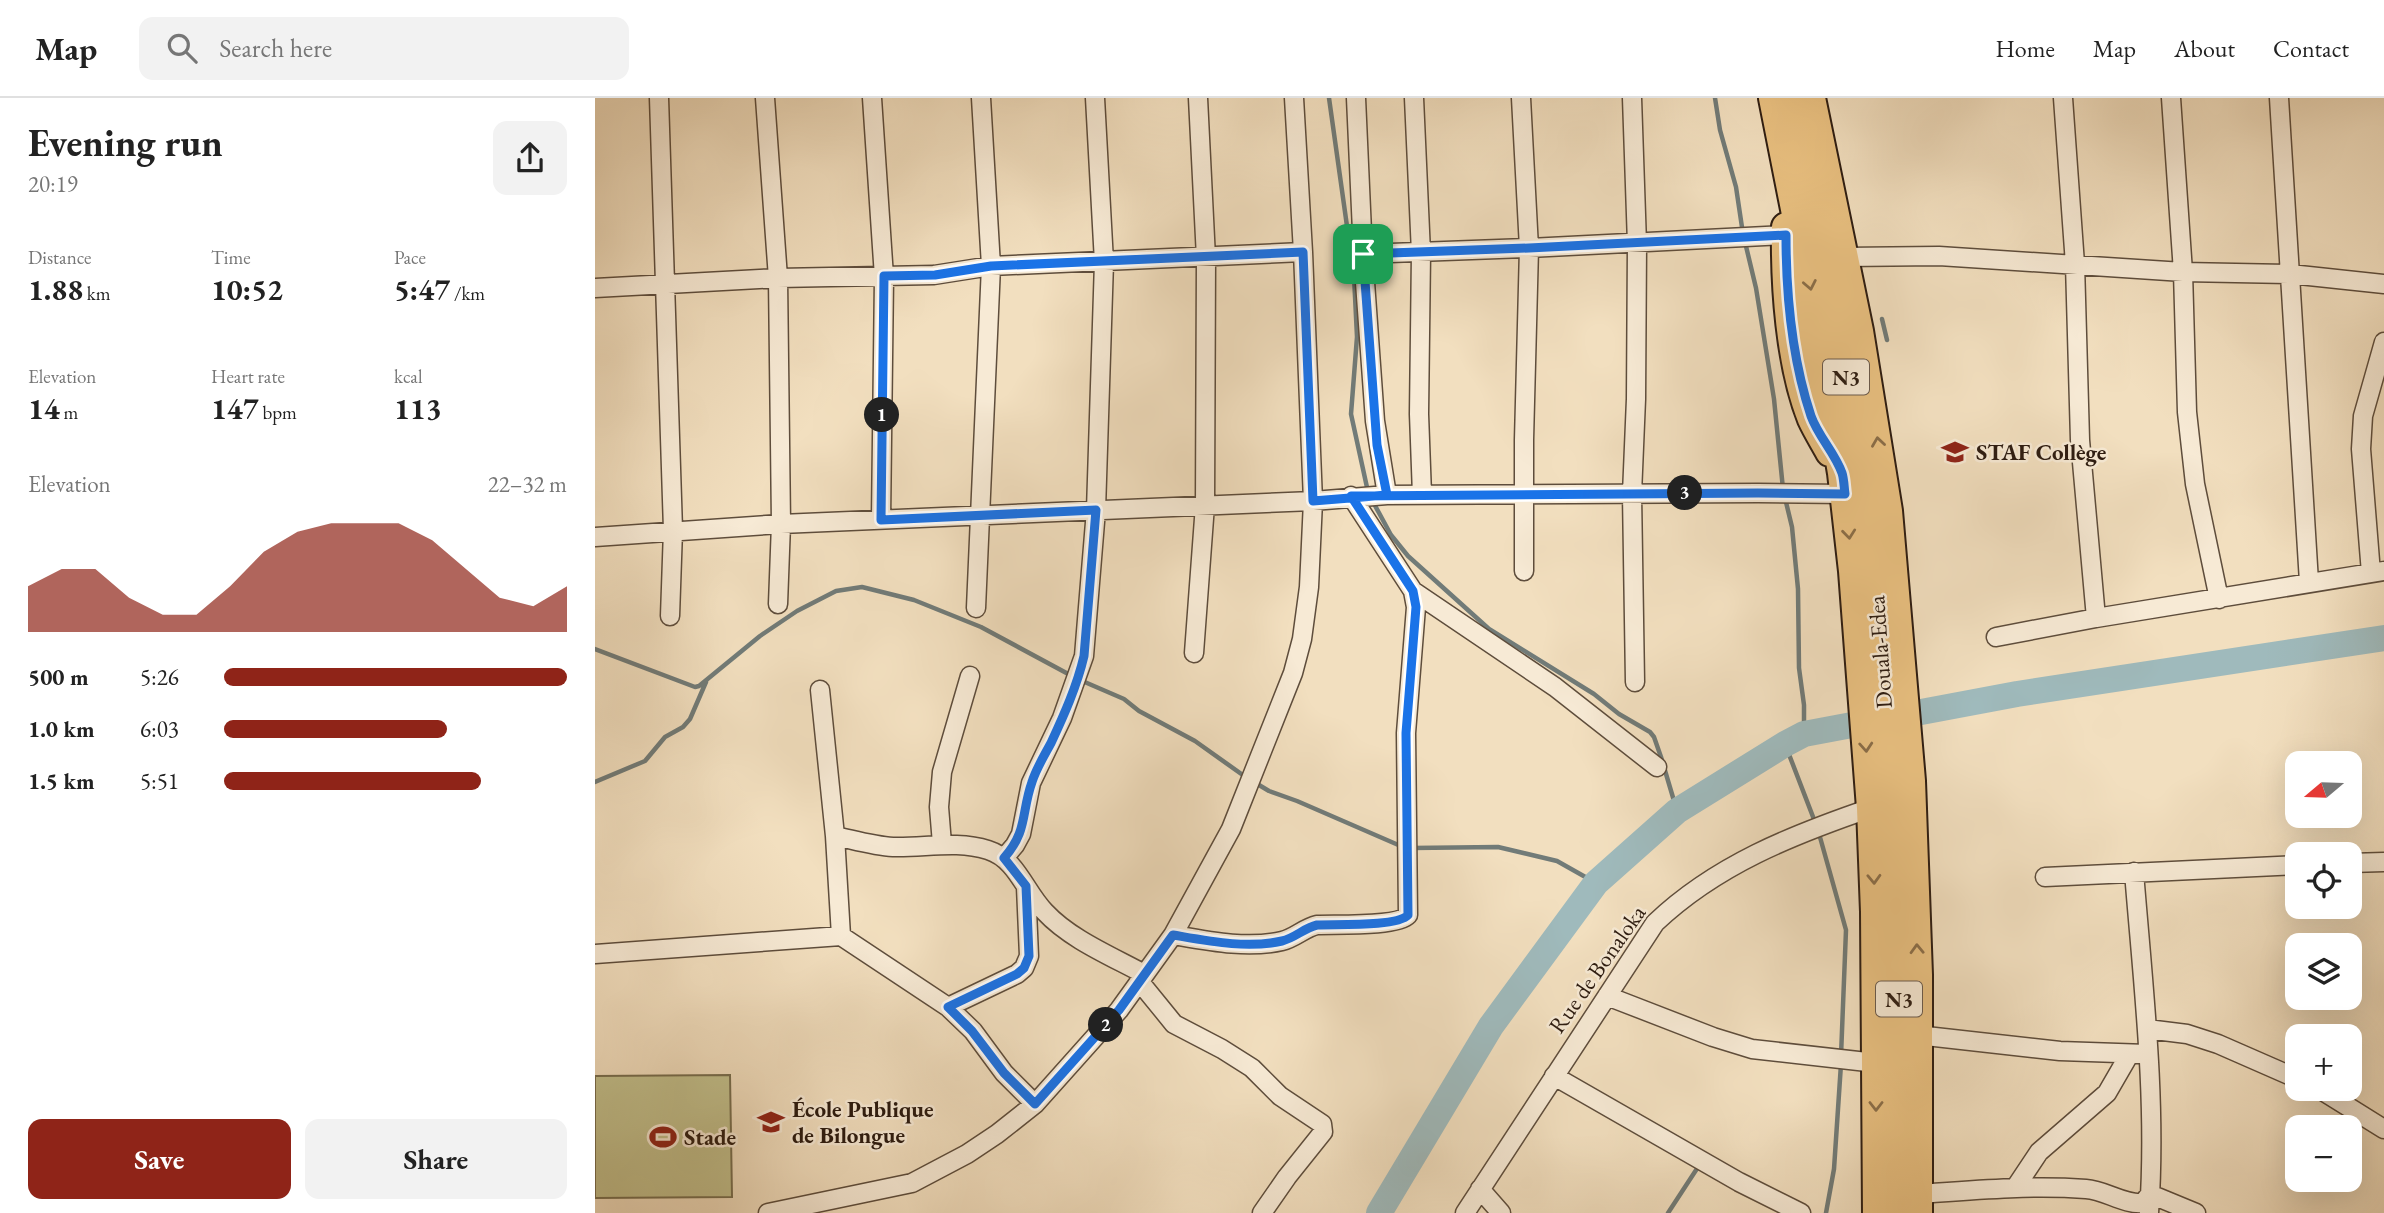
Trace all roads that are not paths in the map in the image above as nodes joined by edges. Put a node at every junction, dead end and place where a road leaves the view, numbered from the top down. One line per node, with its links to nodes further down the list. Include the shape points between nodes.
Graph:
1 (659, 98): 34 (street)
2 (765, 98): 33 (street)
3 (872, 98): 32 (street)
4 (982, 98): 29 (street)
5 (1095, 98): 27 (street)
6 (1198, 98): 26 (street)
7 (1294, 98): 22 (street)
8 (1356, 98): 24 (street)
9 (1414, 98): 23 (street)
10 (1521, 98): 21 (street)
11 (1632, 98): 20 (street)
12 (1773, 98): 18 (main road)
13 (1793, 98): 63 (highway, Douala-Edea / N3, via 1824,248 1866,505)
14 (1811, 98): 25 (main road)
15 (2063, 98): 28 (street)
16 (2171, 98): 30 (street)
17 (2279, 98): 31 (street)
18 (1786, 161): 19 (main road); 38 (main road, one-way to 38)
19 (1786, 235): 20 (street); 38 (main road, via 1790,310 1804,393)
20 (1637, 244): 21 (street); 39 (street)
21 (1529, 248): 23 (street); 42 (street)
22 (1303, 252): 26 (street); 44 (street)
23 (1421, 253): 24 (street); 41 (street)
24 (1363, 254): 40 (street, via 1377,445)
25 (1844, 257): 28 (street, via 1939,256); 63 (main road, one-way to 25, via 1887,499)
26 (1206, 258): 27 (street); 45 (street)
27 (1104, 262): 29 (street); 46 (street)
28 (2075, 264): 30 (street); 60 (street, via 2080,440)
29 (991, 266): 32 (street, via 935,275); 47 (street)
30 (2183, 272): 31 (street); 56 (street, via 2187,412 2195,484)
31 (2290, 274): 35 (street); 54 (street)
32 (884, 276): 33 (street); 48 (street)
33 (778, 278): 34 (street); 49 (street)
34 (666, 283): 36 (street); 50 (street)
35 (2384, 284)
36 (595, 288)
37 (2384, 342): 53 (street, via 2363,416 2361,449)
38 (1843, 484): 39 (street); 63 (main road, one-way to 63)
39 (1632, 494): 42 (street); 65 (street)
40 (1387, 495): 41 (street); 43 (street)
41 (1422, 495): 42 (street)
42 (1523, 495): 52 (street)
43 (1351, 496): 44 (street); 55 (street)
44 (1313, 501): 45 (street); 78 (street, via 1303,639 1293,673 1231,829)
45 (1205, 505): 46 (street); 62 (street)
46 (1096, 510): 47 (street); 71 (street, via 1084,656 1062,718 1031,783 1021,834)
47 (981, 516): 48 (street); 58 (street)
48 (881, 520): 49 (street)
49 (781, 524): 50 (street); 57 (street)
50 (673, 530): 51 (street); 59 (street)
51 (595, 537)
52 (1524, 571)
53 (2378, 572): 54 (street)
54 (2309, 582): 56 (street)
55 (1413, 591): 67 (street, via 1555,687); 78 (street, via 1416,607 1406,733 1408,915 1404,920 1317,925 1287,940 1264,944)
56 (2219, 599): 60 (street)
57 (778, 604)
58 (977, 608)
59 (670, 615)
60 (2096, 618): 61 (street)
61 (1996, 637)
62 (1194, 653)
63 (1881, 658): 68 (highway, Douala-Edea / N3)
64 (970, 676): 70 (street, via 942,772)
65 (1635, 682)
66 (820, 690): 69 (street)
67 (1657, 767)
68 (1885, 790): 82 (street, Rue de Bonaloka, via 1763,848 1675,905 1649,932); 85 (main road, one-way to 68); 87 (main road, one-way to 87, via 1875,912); 96 (highway, Douala-Edea / N3)
69 (835, 836): 70 (street, via 889,847); 79 (street)
70 (942, 844): 71 (street, via 989,850)
71 (1004, 858): 77 (street)
72 (2384, 862): 73 (street)
73 (2362, 863)
74 (2285, 866): 75 (street)
75 (2134, 872): 76 (street); 84 (street)
76 (2045, 877)
77 (1026, 886): 81 (street, via 1045,913); 83 (street, via 1029,956 1024,968)
78 (1173, 935): 81 (street)
79 (841, 936): 80 (street); 83 (street)
80 (595, 954)
81 (1141, 977): 91 (street, via 1119,1010); 98 (street, via 1174,1024 1252,1068 1280,1096 1322,1124 1323,1132)
82 (1607, 996): 87 (street, via 1752,1049); 89 (street, Rue de Bonaloka)
83 (948, 1007): 91 (street)
84 (2147, 1029): 86 (street); 88 (street, via 2187,1034)
85 (1917, 1035): 86 (street); 96 (main road)
86 (2138, 1055): 93 (street, via 2107,1093 2039,1153); 95 (street, via 2153,1147)
87 (1876, 1063): 102 (main road, one-way to 102)
88 (2285, 1073)
89 (1554, 1076): 94 (street, Rue de Bonaloka); 101 (street)
90 (2339, 1101): 92 (street)
91 (1035, 1104): 97 (street, via 967,1154 912,1182)
92 (2384, 1129)
93 (2015, 1188): 95 (street, via 2094,1189 2135,1204 2143,1203); 96 (street)
94 (1481, 1189): 99 (street, Rue de Bonaloka); 100 (street)
95 (2150, 1194): 103 (street); 104 (street)
96 (1912, 1207)
97 (768, 1213)
98 (1262, 1213)
99 (1465, 1213)
100 (1501, 1213)
101 (1801, 1213)
102 (1877, 1213)
103 (2149, 1213)
104 (2196, 1213)

